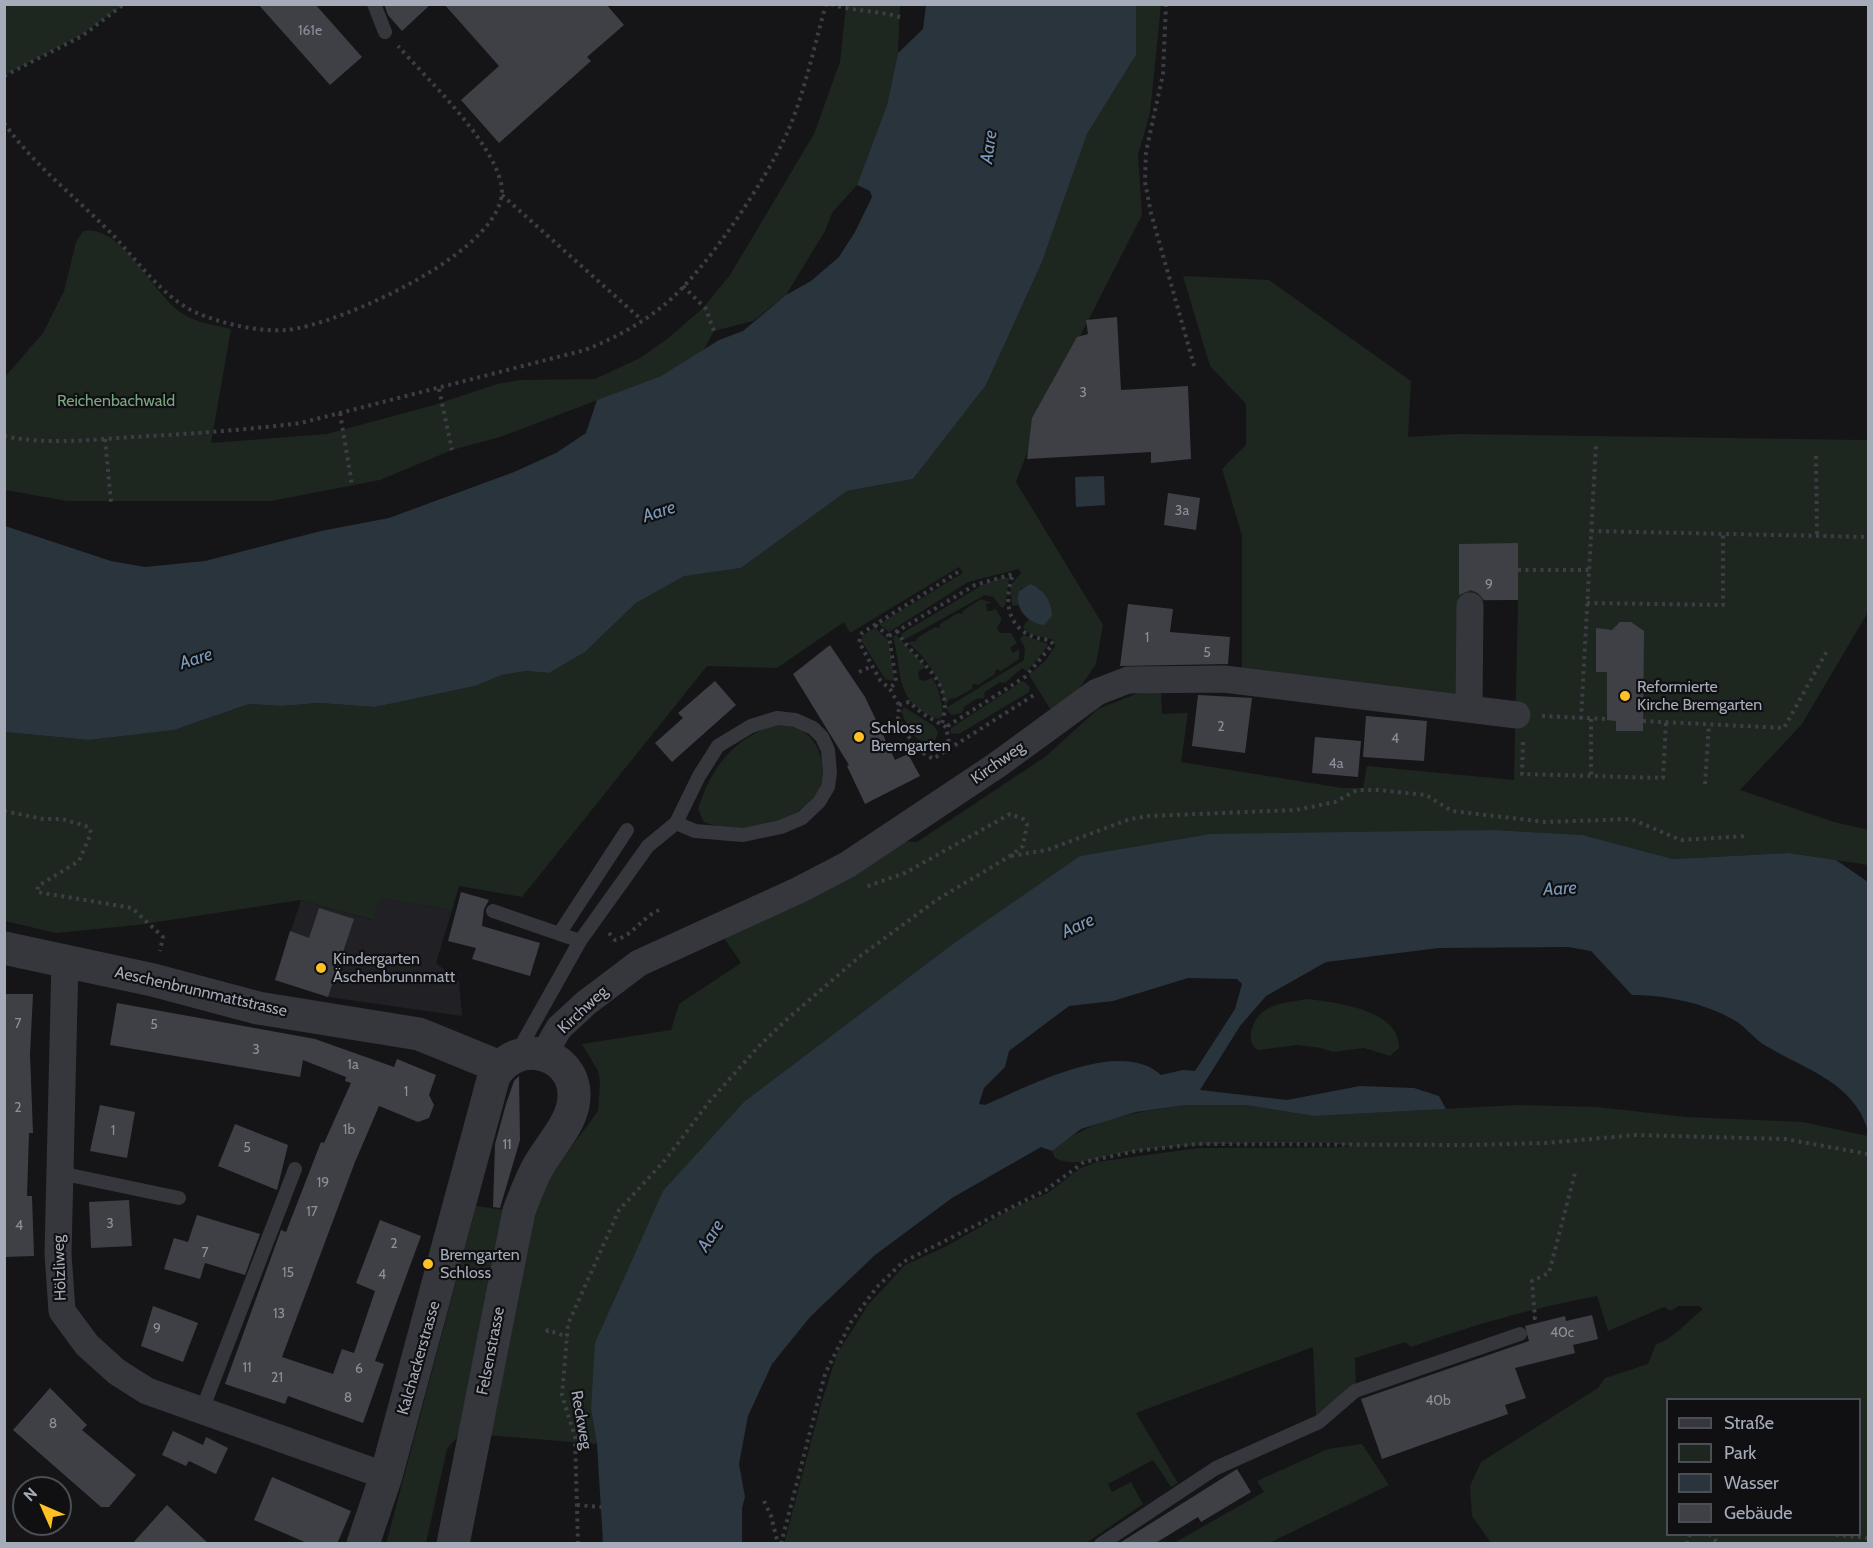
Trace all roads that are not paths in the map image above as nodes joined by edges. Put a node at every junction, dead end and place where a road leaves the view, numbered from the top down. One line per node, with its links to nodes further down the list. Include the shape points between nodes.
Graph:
1 (374, 4): 2 (lane)
2 (386, 32)
3 (1470, 606): 4 (street)
4 (1469, 709): 5 (street, Kirchweg); 13 (street, Kirchweg, via 1224,679 1128,680 1097,692 997,765 847,865 639,963)
5 (1520, 715)
6 (676, 823): 6 (lane, via 695,831 743,835 802,818 828,787 828,750 822,737 795,720 777,718 741,731 718,746 709,758); 10 (lane, via 648,846)
7 (627, 830): 9 (lane)
8 (493, 911): 9 (lane)
9 (559, 934): 10 (lane)
10 (580, 941): 13 (lane)
11 (4, 948): 12 (street, Aeschenbrunnmattstrasse)
12 (65, 960): 13 (street, Aeschenbrunnmattstrasse, via 258,1008 418,1034); 15 (street, Hölzliweg)
13 (520, 1059): 19 (street, Kalchackerstrasse, via 486,1103); 21 (street, Felsenstrasse, via 555,1059 568,1072 574,1088 573,1108 538,1167 519,1211)
14 (295, 1169): 18 (lane)
15 (60, 1173): 16 (lane); 18 (street, Hölzliweg, via 58,1254 62,1311 72,1327 117,1372 147,1391)
16 (179, 1198)
17 (1520, 1334): 22 (lane, via 1355,1390 1319,1422 1216,1468)
18 (202, 1410): 19 (street, Hölzliweg)
19 (387, 1476): 20 (street, Kalchackerstrasse)
20 (363, 1544)
21 (453, 1544)
22 (1101, 1544)

